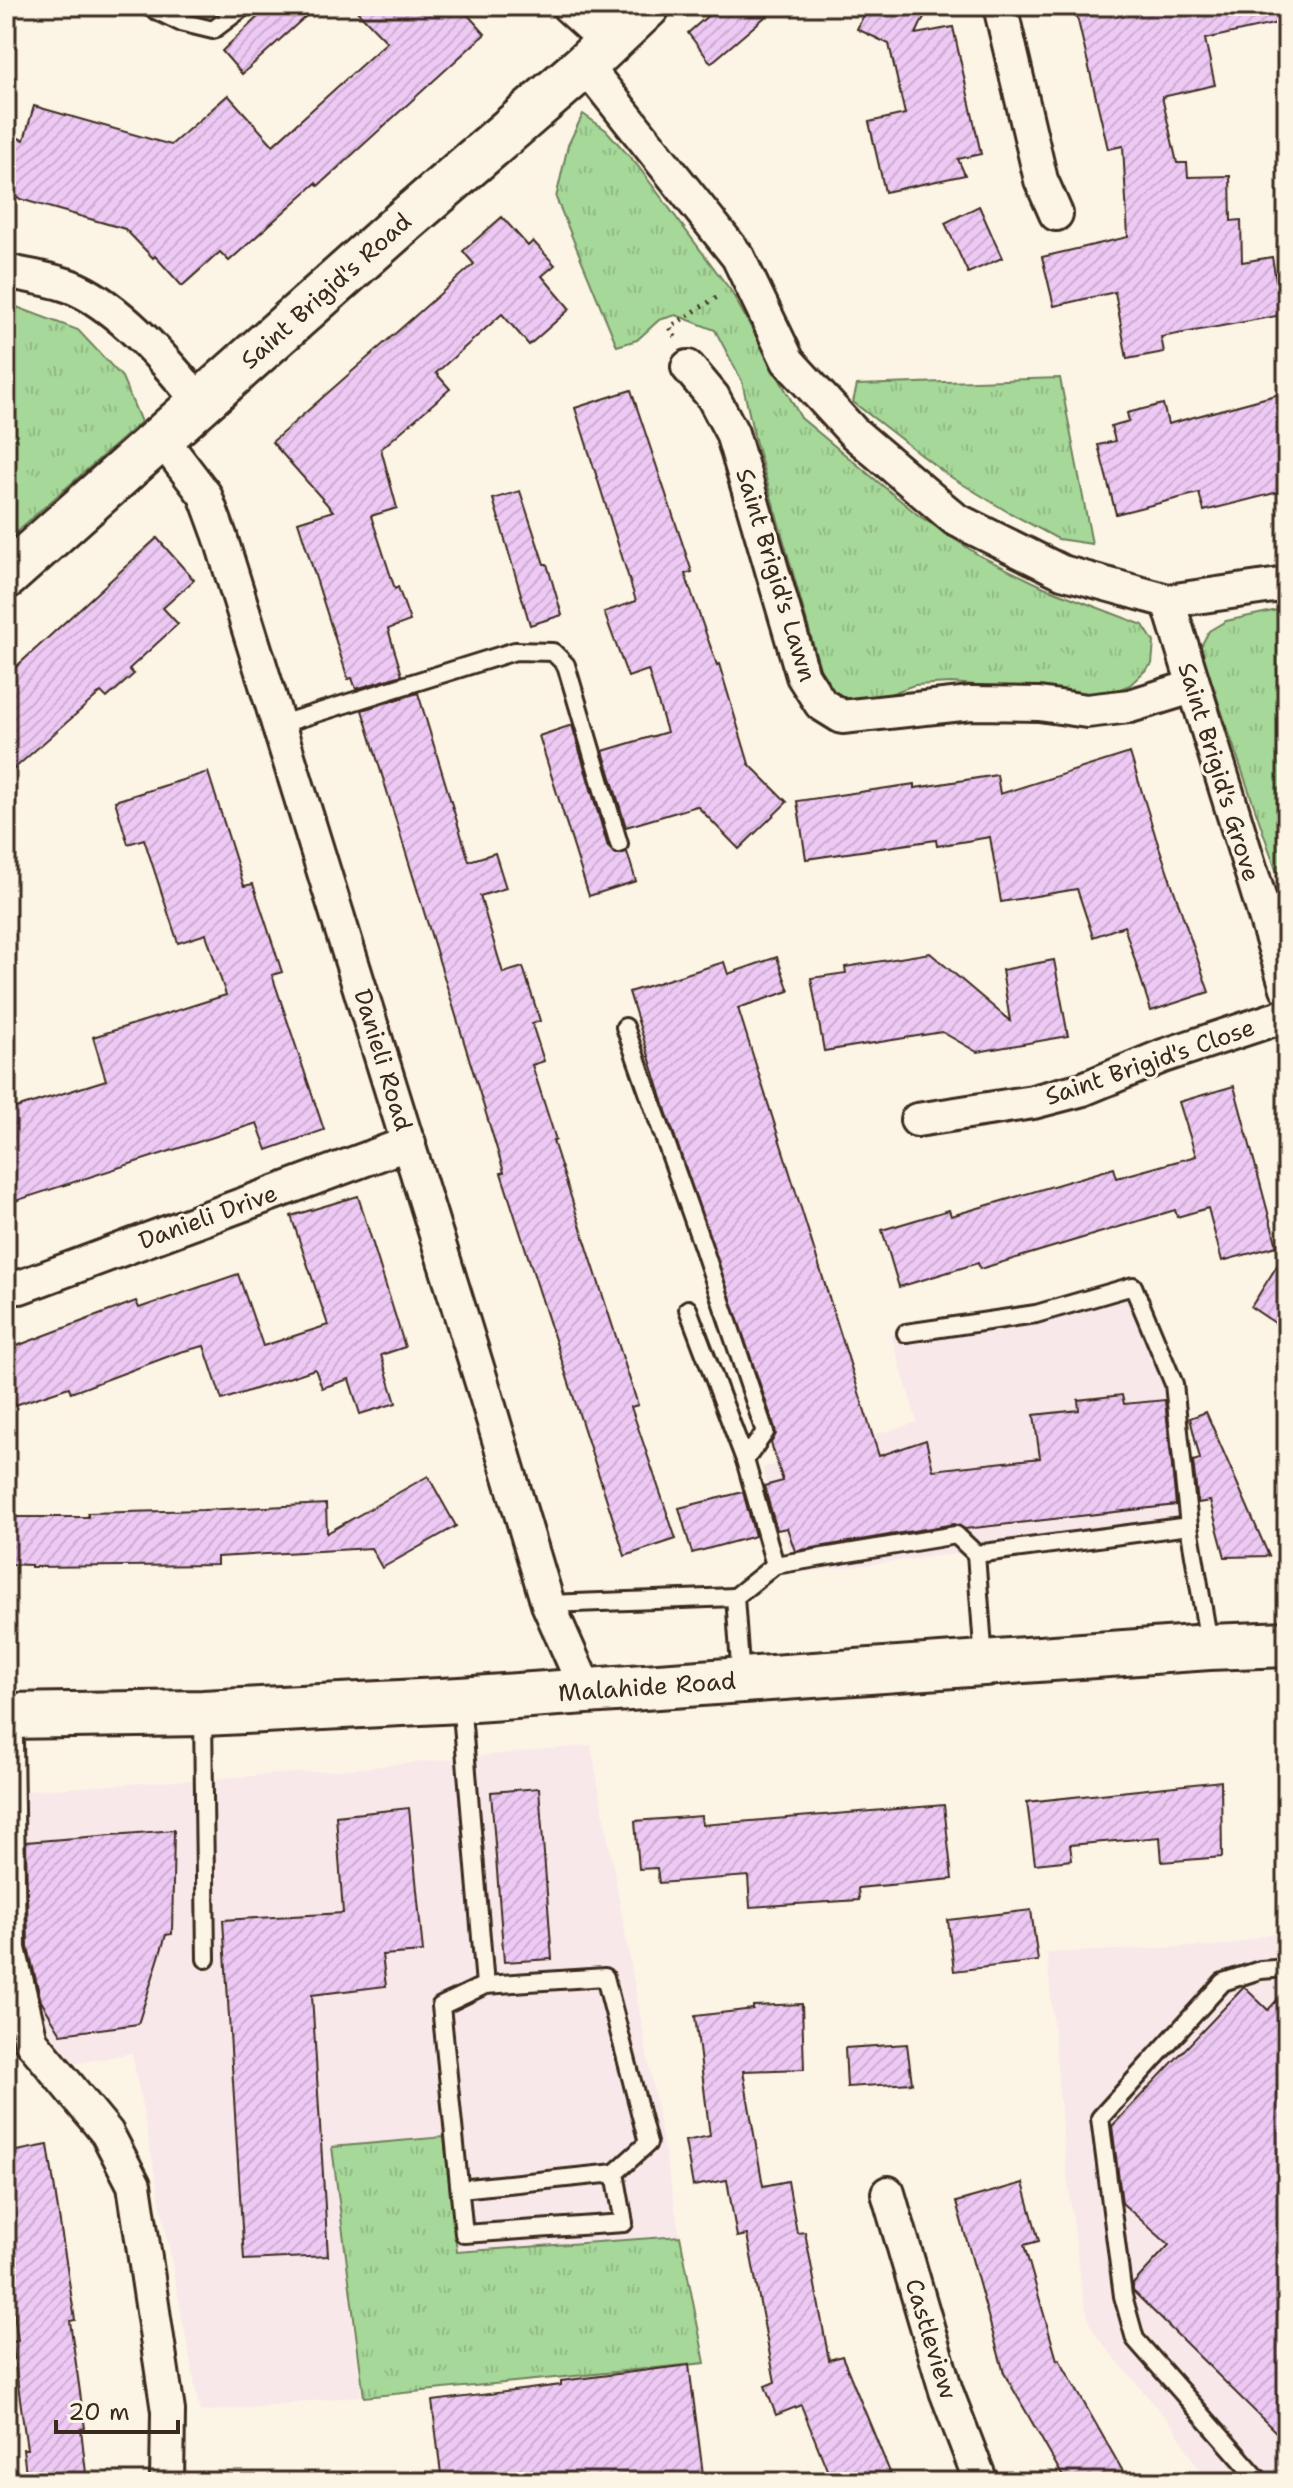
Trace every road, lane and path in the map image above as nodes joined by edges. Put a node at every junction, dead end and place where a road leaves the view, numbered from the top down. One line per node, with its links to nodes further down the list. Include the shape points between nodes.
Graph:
1 (147, 6): 2 (lane, via 213,30)
2 (245, 6)
3 (568, 6): 6 (street)
4 (647, 6): 6 (main road, Saint Brigid's Road)
5 (1000, 6): 7 (street, via 1041,180)
6 (597, 54): 9 (street); 11 (main road, Saint Brigid's Road)
7 (1056, 214)
8 (6, 271): 11 (street, via 73,287 111,311)
9 (747, 277): 10 (path, via 670,327); 15 (street, via 788,361 854,433 955,519 1062,572)
10 (688, 367): 16 (street, Saint Brigid's Lawn, via 713,397 732,433 803,676 821,704 842,717 971,703 1087,711 1130,706)
11 (200, 403): 12 (main road, Saint Brigid's Road)
12 (162, 439): 13 (main road, Saint Brigid's Road); 17 (street, Danieli Road, via 205,495)
13 (6, 576)
14 (1287, 584): 15 (street)
15 (1168, 601): 16 (street, Saint Brigid's Grove)
16 (1192, 687): 19 (street, Saint Brigid's Grove)
17 (278, 725): 18 (lane, via 515,651 553,652 566,665); 23 (street, Danieli Road)
18 (619, 844)
19 (1287, 988)
20 (1287, 1015): 22 (street, Saint Brigid's Close, via 1083,1089)
21 (625, 1027): 27 (lane, via 765,1432)
22 (917, 1120)
23 (409, 1143): 24 (street, Danieli Drive, via 20,1287); 32 (street, Danieli Road)
24 (6, 1285)
25 (688, 1309): 27 (lane)
26 (906, 1333): 28 (lane, via 1036,1314 1133,1286 1174,1384)
27 (745, 1460): 30 (lane)
28 (1189, 1526): 29 (lane); 34 (lane)
29 (976, 1554): 30 (lane, via 956,1535); 35 (lane)
30 (775, 1565): 31 (lane)
31 (735, 1597): 32 (lane); 36 (lane)
32 (548, 1604): 37 (street, Danieli Road)
33 (1287, 1644): 34 (main road, Malahide Road)
34 (1209, 1647): 35 (main road, Malahide Road)
35 (984, 1662): 36 (main road, Malahide Road)
36 (741, 1682): 37 (main road, Malahide Road)
37 (586, 1690): 38 (main road, Malahide Road)
38 (460, 1700): 39 (main road, Malahide Road); 45 (lane)
39 (203, 1713): 40 (main road, Malahide Road); 43 (lane)
40 (6, 1716)
41 (6, 1740): 42 (street)
42 (8, 1949): 49 (street, via 31,2041 107,2133 134,2185 168,2411)
43 (206, 1959)
44 (1287, 1968): 51 (lane, via 1223,1982 1100,2118 1123,2296 1135,2339)
45 (485, 1985): 46 (lane, via 605,1977 648,2143); 47 (lane, via 441,2006)
46 (615, 2173): 47 (lane); 47 (lane, via 624,2223 464,2234)
47 (460, 2189)
48 (888, 2193): 50 (street, Castleview, via 946,2391)
49 (167, 2482)
50 (981, 2482)
51 (1261, 2482)

